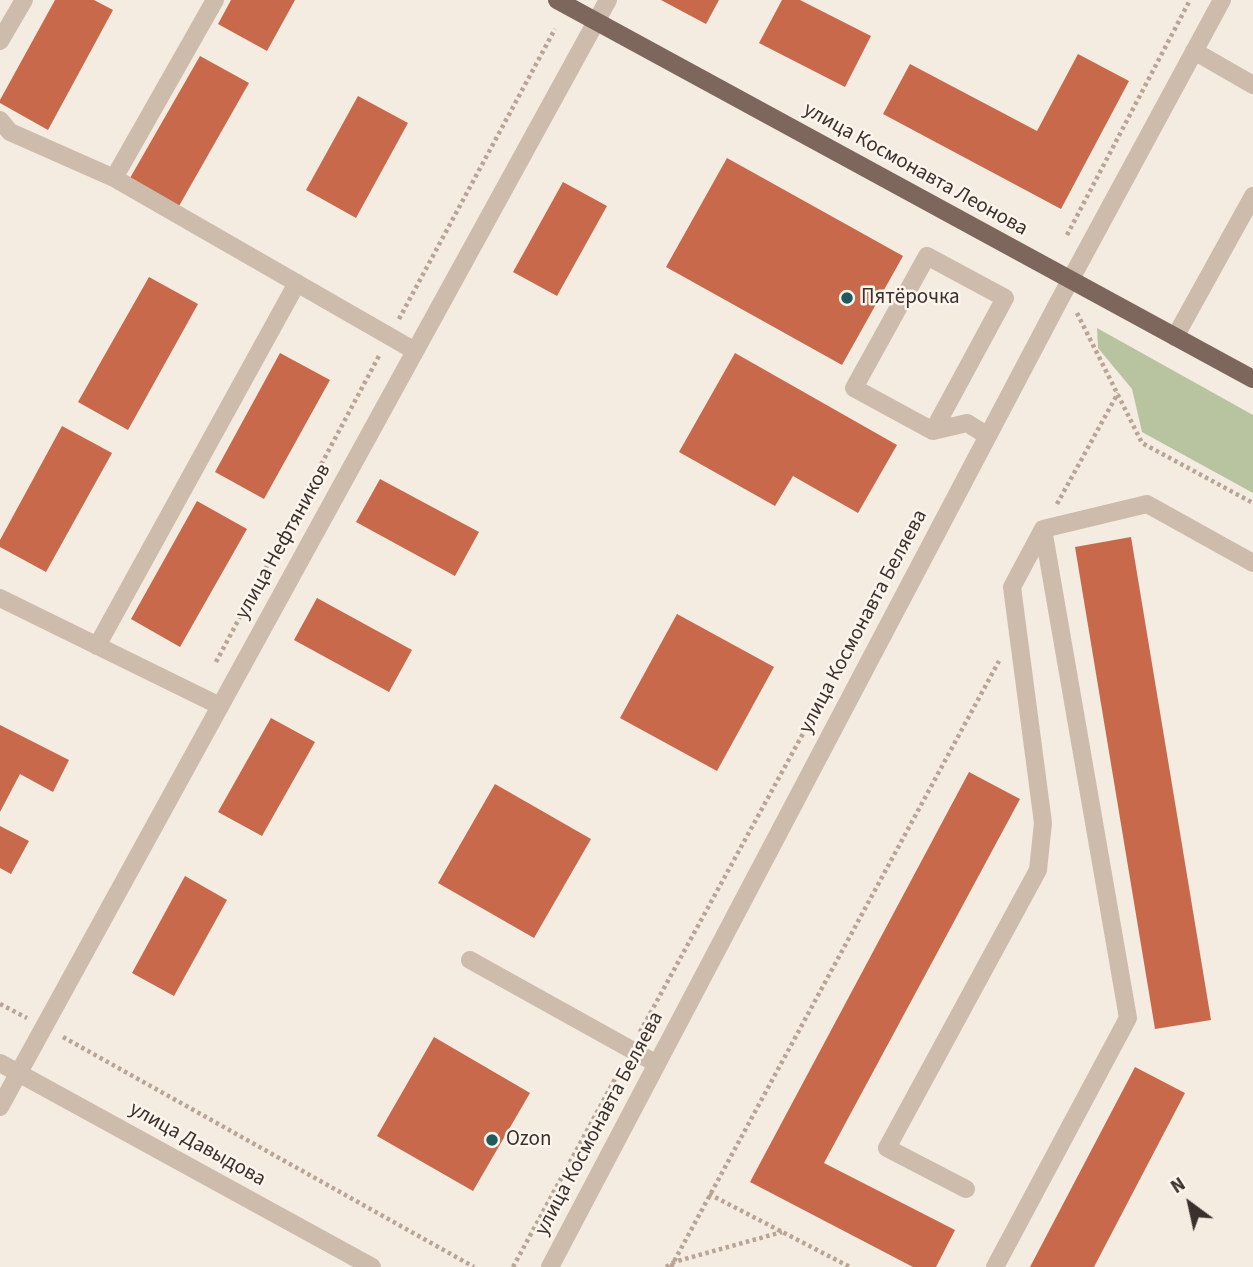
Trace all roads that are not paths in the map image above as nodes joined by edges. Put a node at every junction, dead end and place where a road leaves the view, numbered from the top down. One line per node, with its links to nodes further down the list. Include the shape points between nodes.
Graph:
1 (24, 0): 7 (street)
2 (215, 0): 11 (street)
3 (557, 0): 6 (main road, улица Космонавта Леонова)
4 (608, 0): 6 (street, улица Нефтяников)
5 (1222, 0): 8 (street, улица Космонавта Беляева)
6 (596, 22): 13 (main road, улица Космонавта Леонова); 16 (street, улица Нефтяников)
7 (0, 41)
8 (1194, 51): 9 (street); 13 (street, улица Космонавта Беляева)
9 (1253, 85)
10 (0, 120): 11 (street, via 10,132)
11 (114, 178): 14 (street)
12 (1253, 196): 15 (street)
13 (1070, 280): 15 (main road, улица Космонавта Леонова); 19 (street, улица Космонавта Беляева)
14 (297, 283): 16 (street); 23 (street)
15 (1175, 337): 17 (main road, улица Космонавта Леонова)
16 (415, 351): 24 (street, улица Нефтяников)
17 (1253, 379)
18 (933, 431): 18 (street, via 1005,298 927,256 854,388); 19 (street, via 967,423)
19 (988, 436): 27 (street, улица Космонавта Беляева)
20 (1043, 529): 21 (street, via 1147,504); 30 (street, via 1012,587 1043,823 1038,870 887,1148); 33 (street, via 1128,1018)
21 (1253, 563)
22 (0, 598): 23 (street)
23 (97, 646): 24 (street)
24 (220, 706): 28 (street, улица Нефтяников)
25 (470, 960): 27 (street)
26 (0, 1063): 28 (street, улица Давыдова)
27 (657, 1064): 32 (street, улица Космонавта Беляева)
28 (18, 1073): 29 (street, улица Нефтяников); 31 (street, улица Давыдова)
29 (0, 1107)
30 (966, 1189)
31 (372, 1267)
32 (550, 1267)
33 (995, 1267)

